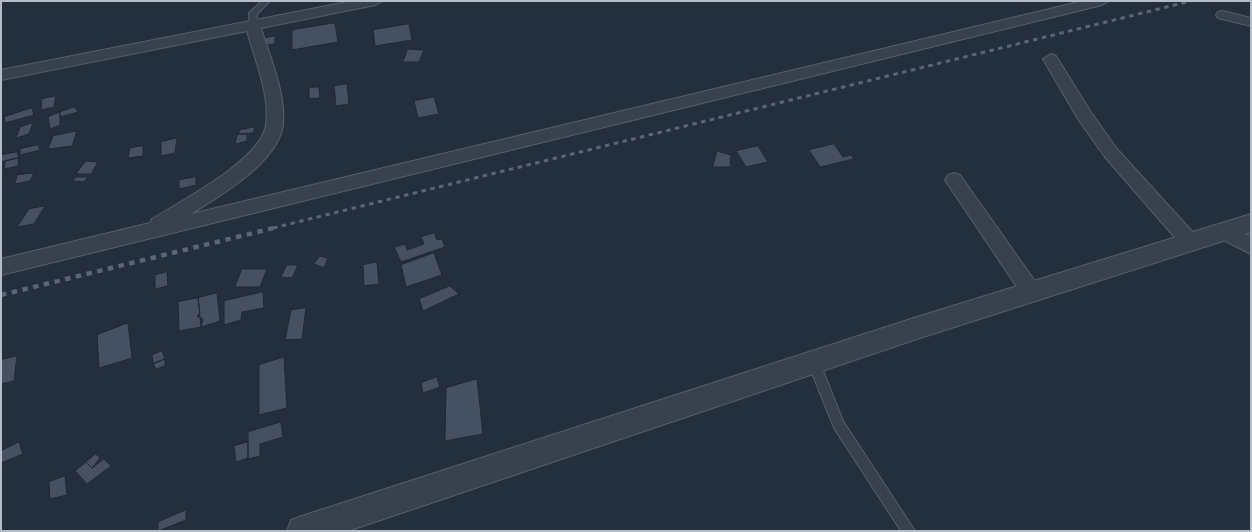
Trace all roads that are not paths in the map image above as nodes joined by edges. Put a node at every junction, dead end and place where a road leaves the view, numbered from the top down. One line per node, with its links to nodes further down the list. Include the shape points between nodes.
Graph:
1 (266, 1): 6 (lane, via 253,12)
2 (376, 1): 6 (street)
3 (1102, 1): 12 (street)
4 (1223, 14): 5 (street)
5 (1251, 22)
6 (253, 26): 8 (street); 12 (street, via 274,109 274,128 269,142 226,182)
7 (1051, 59): 13 (street, via 1111,153)
8 (1, 74)
9 (954, 180): 16 (street)
10 (1251, 223): 11 (street)
11 (1225, 232): 13 (street); 14 (street)
12 (144, 233): 15 (street)
13 (1191, 242): 16 (street)
14 (1251, 246)
15 (1, 267)
16 (1032, 293): 17 (street)
17 (814, 363): 18 (street); 19 (lane, via 838,424)
18 (302, 531)
19 (909, 531)

